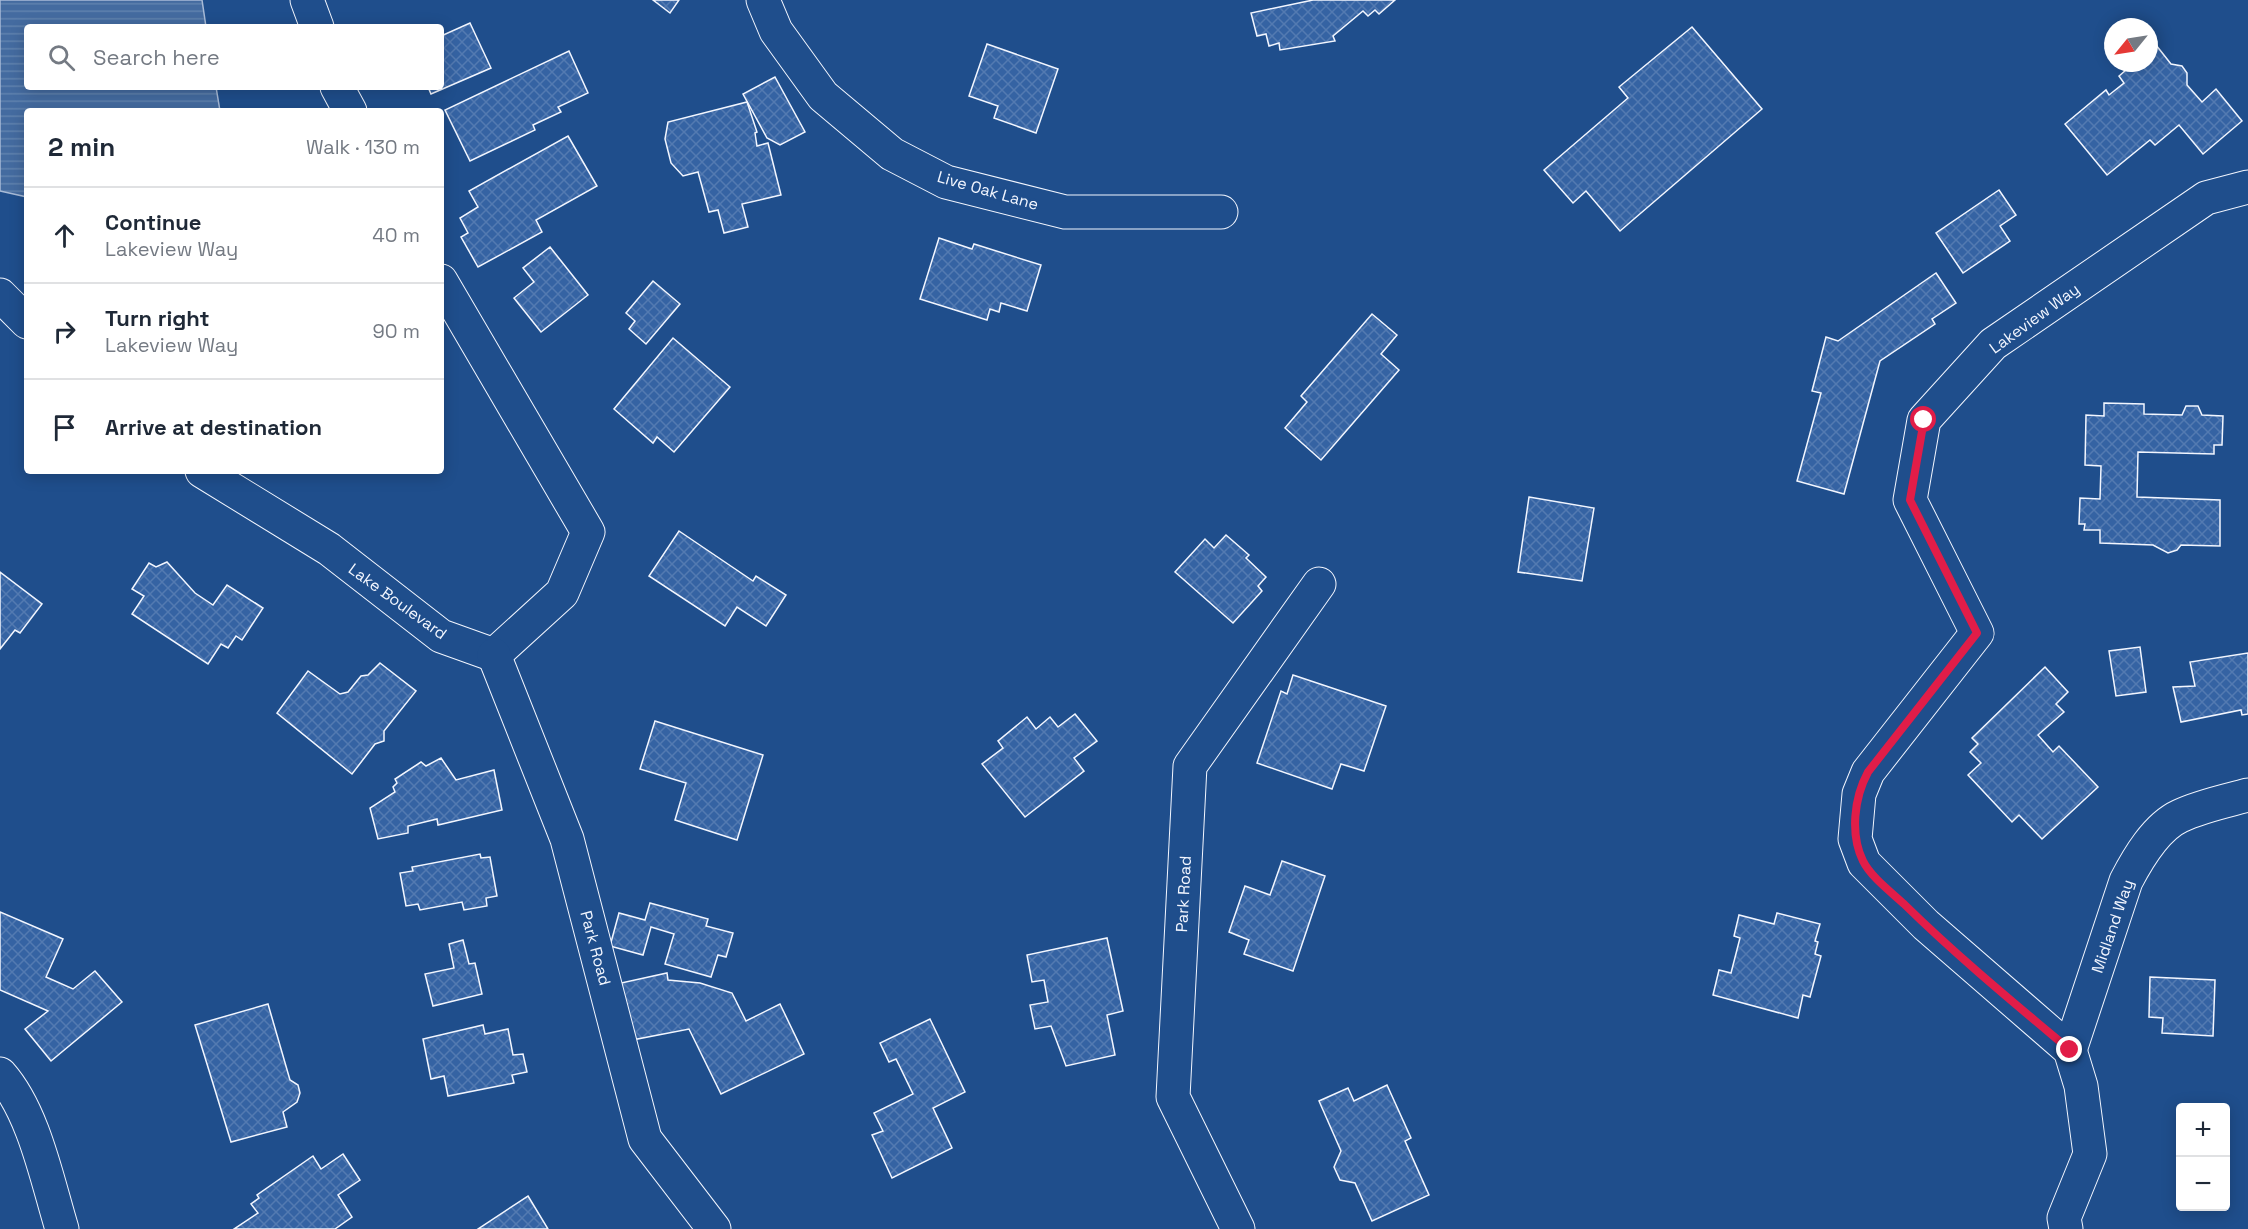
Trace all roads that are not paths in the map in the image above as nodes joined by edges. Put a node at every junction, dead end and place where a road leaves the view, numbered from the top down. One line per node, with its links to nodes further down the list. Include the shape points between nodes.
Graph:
1 (307, 0): 3 (street)
2 (763, 0): 7 (street, Live Oak Lane, via 776,32 823,96 892,154 946,182 1065,212)
3 (315, 24)
4 (339, 90): 5 (street)
5 (348, 108)
6 (2248, 187): 15 (street, Lakeview Way, via 2206,198 1994,344 1924,420 1910,500 1977,633 1868,772 1859,794 1855,839 1864,863 1886,887)
7 (1221, 212)
8 (444, 286): 13 (street, via 588,532 562,593)
9 (0, 295): 10 (street)
10 (24, 319)
11 (206, 474): 13 (street, Lake Boulevard, via 328,549 441,636)
12 (1319, 585): 19 (street, Park Road, via 1190,766 1173,1097)
13 (494, 655): 18 (street, Park Road, via 567,839 645,1139)
14 (2248, 795): 15 (street, Midland Way, via 2179,816 2138,858 2126,880)
15 (2070, 1050): 20 (street, via 2081,1086 2090,1154 2064,1218)
16 (0, 1074): 17 (street, via 12,1088 27,1120)
17 (62, 1229)
18 (714, 1229)
19 (1238, 1229)
20 (2066, 1229)

